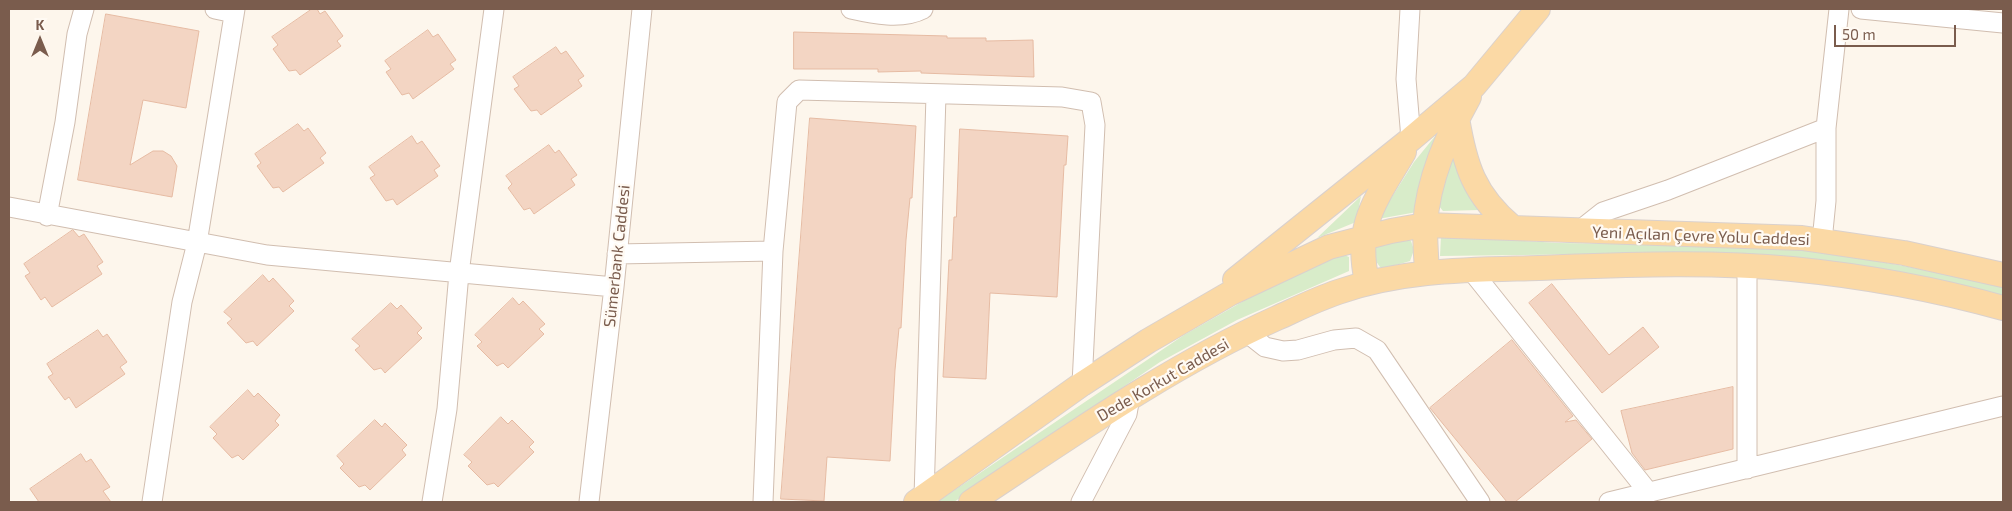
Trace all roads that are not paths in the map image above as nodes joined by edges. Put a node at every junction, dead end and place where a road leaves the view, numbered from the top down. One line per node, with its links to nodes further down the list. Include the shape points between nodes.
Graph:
1 (84, 9): 19 (street)
2 (216, 9): 11 (street)
3 (494, 9): 31 (street)
4 (642, 9): 27 (street, Sümerbank Caddesi)
5 (851, 9): 6 (street, via 875,14 913,14)
6 (923, 9)
7 (1410, 9): 17 (street, via 1406,79)
8 (1538, 9): 13 (main road)
9 (1838, 9): 16 (street)
10 (1861, 9): 12 (street)
11 (235, 11): 25 (street)
12 (2003, 23)
13 (1474, 86): 15 (main road); 17 (main road)
14 (936, 95): 26 (street, via 800,90 788,102); 38 (street, via 1062,96 1091,102 1095,125); 43 (street)
15 (1457, 118): 20 (main road, via 1431,185); 21 (main road, via 1466,163 1474,184 1494,212)
16 (1826, 128): 22 (street, via 1603,212); 24 (street, via 1826,201)
17 (1412, 140): 23 (main road, via 1370,209); 36 (main road)
18 (9, 208): 19 (street)
19 (47, 216): 25 (street)
20 (1425, 225): 21 (main road, Yeni Açılan Çevre Yolu Caddesi); 23 (main road); 30 (main road)
21 (1512, 227): 22 (main road, Yeni Açılan Çevre Yolu Caddesi)
22 (1579, 231): 24 (main road, Yeni Açılan Çevre Yolu Caddesi, via 1759,235)
23 (1363, 237): 33 (main road, via 1362,259); 36 (main road, via 1300,259)
24 (1822, 241): 32 (main road, Yeni Açılan Çevre Yolu Caddesi, via 1904,253)
25 (197, 243): 31 (street, via 267,255); 44 (street, via 182,302)
26 (773, 251): 27 (street); 47 (street)
27 (618, 254): 34 (street, Sümerbank Caddesi)
28 (1747, 266): 29 (main road, Yeni Açılan Çevre Yolu Caddesi); 35 (main road, Yeni Açılan Çevre Yolu Caddesi, via 1842,275); 41 (street)
29 (1471, 270): 30 (main road, Yeni Açılan Çevre Yolu Caddesi); 42 (street)
30 (1427, 272): 33 (main road, Dede Korkut Caddesi)
31 (459, 273): 34 (street); 45 (street, via 447,409)
32 (2003, 275)
33 (1367, 282): 37 (main road, Dede Korkut Caddesi, via 1336,292)
34 (614, 287): 46 (street, Sümerbank Caddesi)
35 (2003, 308)
36 (1191, 315): 38 (main road)
37 (1246, 332): 39 (main road, Dede Korkut Caddesi); 50 (street, via 1265,348 1283,351 1356,338 1377,350)
38 (1082, 384): 43 (main road)
39 (1130, 397): 48 (main road, Dede Korkut Caddesi); 49 (street, via 1128,414)
40 (2003, 406): 41 (street)
41 (1747, 469): 42 (street)
42 (1649, 493): 51 (street)
43 (920, 500)
44 (152, 502)
45 (432, 502)
46 (589, 502)
47 (763, 502)
48 (971, 502)
49 (1081, 502)
50 (1480, 502)
51 (1609, 502)

